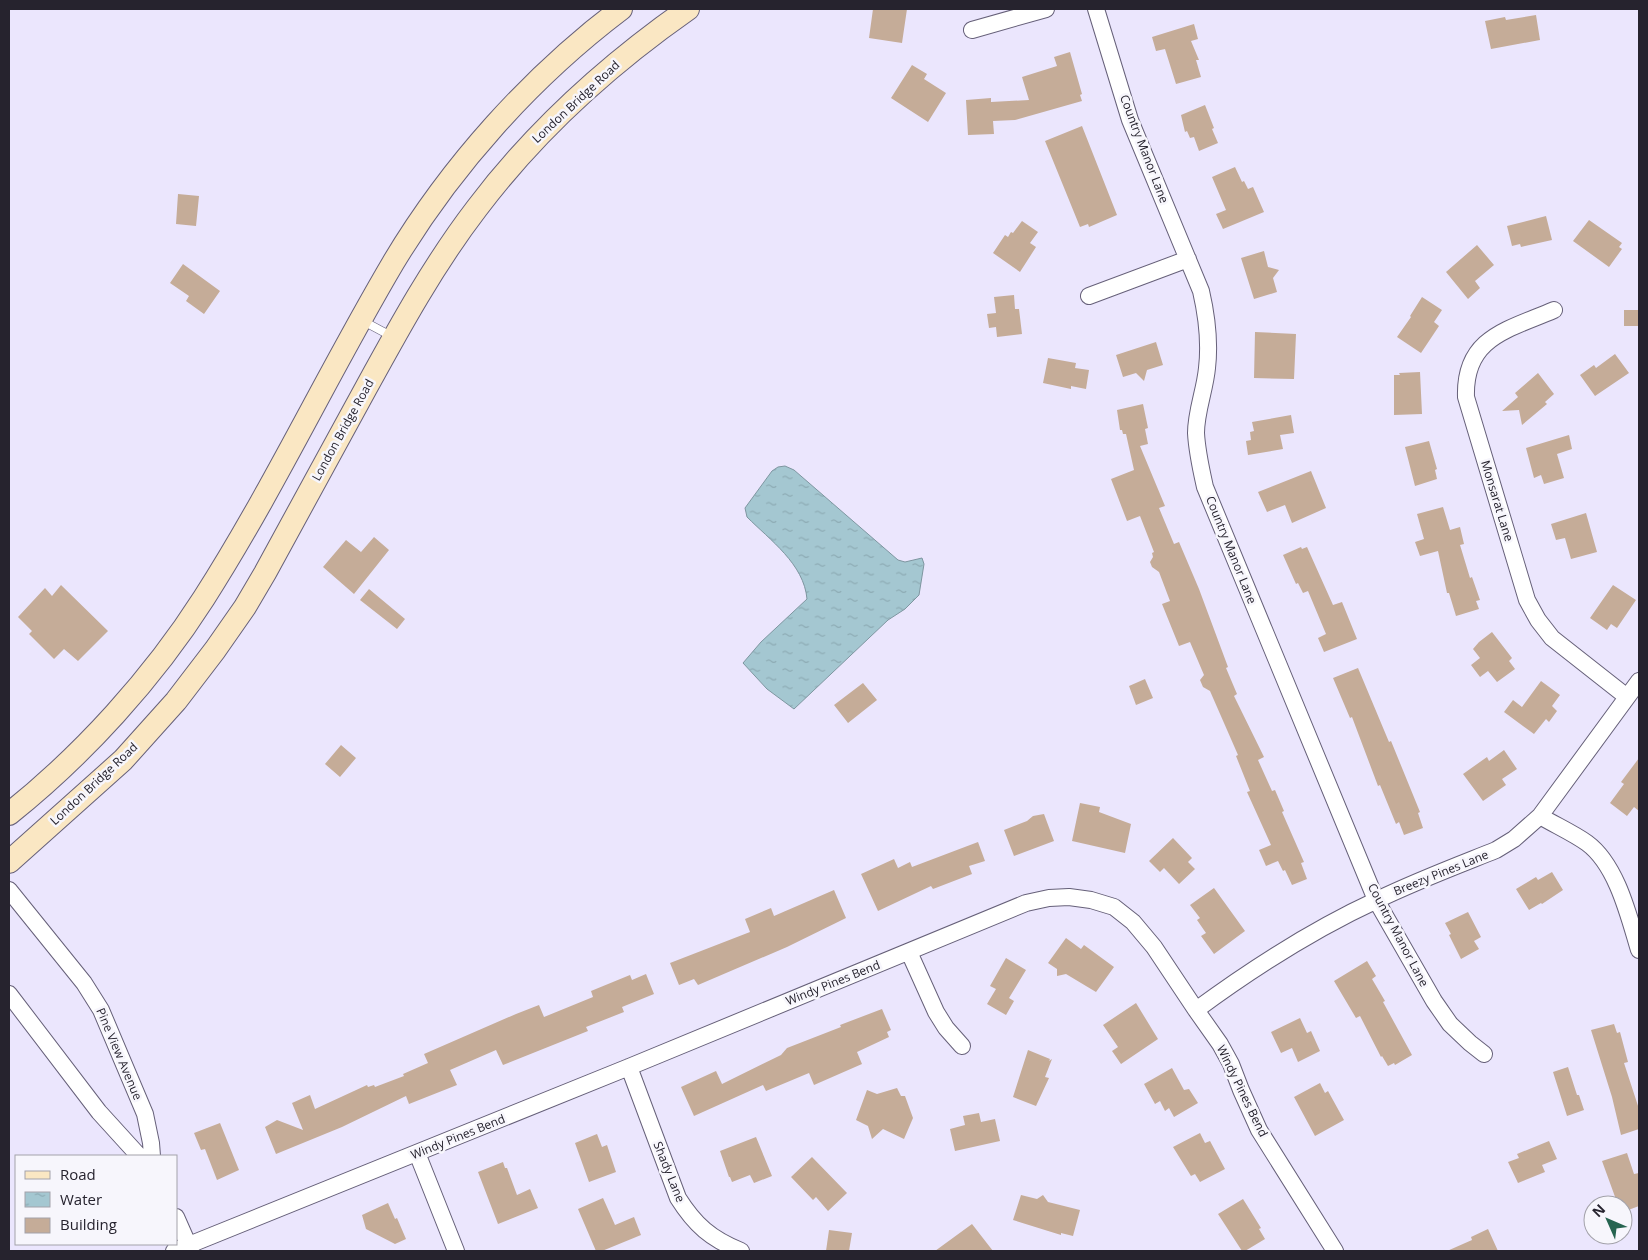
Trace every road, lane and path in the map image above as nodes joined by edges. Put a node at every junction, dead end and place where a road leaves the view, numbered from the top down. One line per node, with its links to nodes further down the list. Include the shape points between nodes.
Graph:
1 (621, 9): 9 (main road, via 554,65 476,148 428,210)
2 (688, 9): 10 (main road, London Bridge Road, via 612,67 551,122 516,160 441,258)
3 (1046, 9): 5 (street)
4 (1096, 9): 6 (street, Country Manor Lane, via 1130,120)
5 (972, 30)
6 (1188, 259): 7 (street); 17 (street, Country Manor Lane, via 1206,313 1207,370 1196,432 1205,486)
7 (1089, 296)
8 (1554, 310): 12 (street, Monsarat Lane, via 1486,342 1469,365 1465,380 1466,397 1534,614 1552,638)
9 (361, 320): 10 (lane); 13 (main road, via 204,599 115,714)
10 (394, 338): 15 (main road, London Bridge Road, via 265,573 215,650 176,701 123,760)
11 (1639, 681): 12 (street, Breezy Pines Lane)
12 (1627, 698): 14 (street, Breezy Pines Lane)
13 (9, 814)
14 (1540, 816): 17 (street, Breezy Pines Lane, via 1496,850); 18 (street, via 1588,844 1611,871)
15 (9, 862)
16 (9, 890): 27 (street, Pine View Avenue, via 102,1010 145,1114)
17 (1376, 900): 21 (street, Breezy Pines Lane, via 1286,948); 23 (street, Country Manor Lane, via 1434,1002 1456,1030)
18 (1639, 950)
19 (909, 952): 21 (street, Windy Pines Bend, via 1026,903 1068,897 1091,900 1114,907 1133,922 1154,946); 22 (street, via 936,1012); 24 (street, Windy Pines Bend)
20 (9, 994): 26 (street, via 99,1112)
21 (1196, 1010): 32 (street, Windy Pines Bend, via 1231,1064 1259,1130)
22 (962, 1046)
23 (1484, 1054)
24 (629, 1067): 25 (street, Windy Pines Bend); 31 (street, Shady Lane, via 678,1198 705,1232)
25 (417, 1154): 29 (street, Windy Pines Bend); 30 (street)
26 (138, 1155)
27 (152, 1155)
28 (178, 1224): 29 (street)
29 (185, 1249)
30 (456, 1251)
31 (741, 1251)
32 (1335, 1251)

